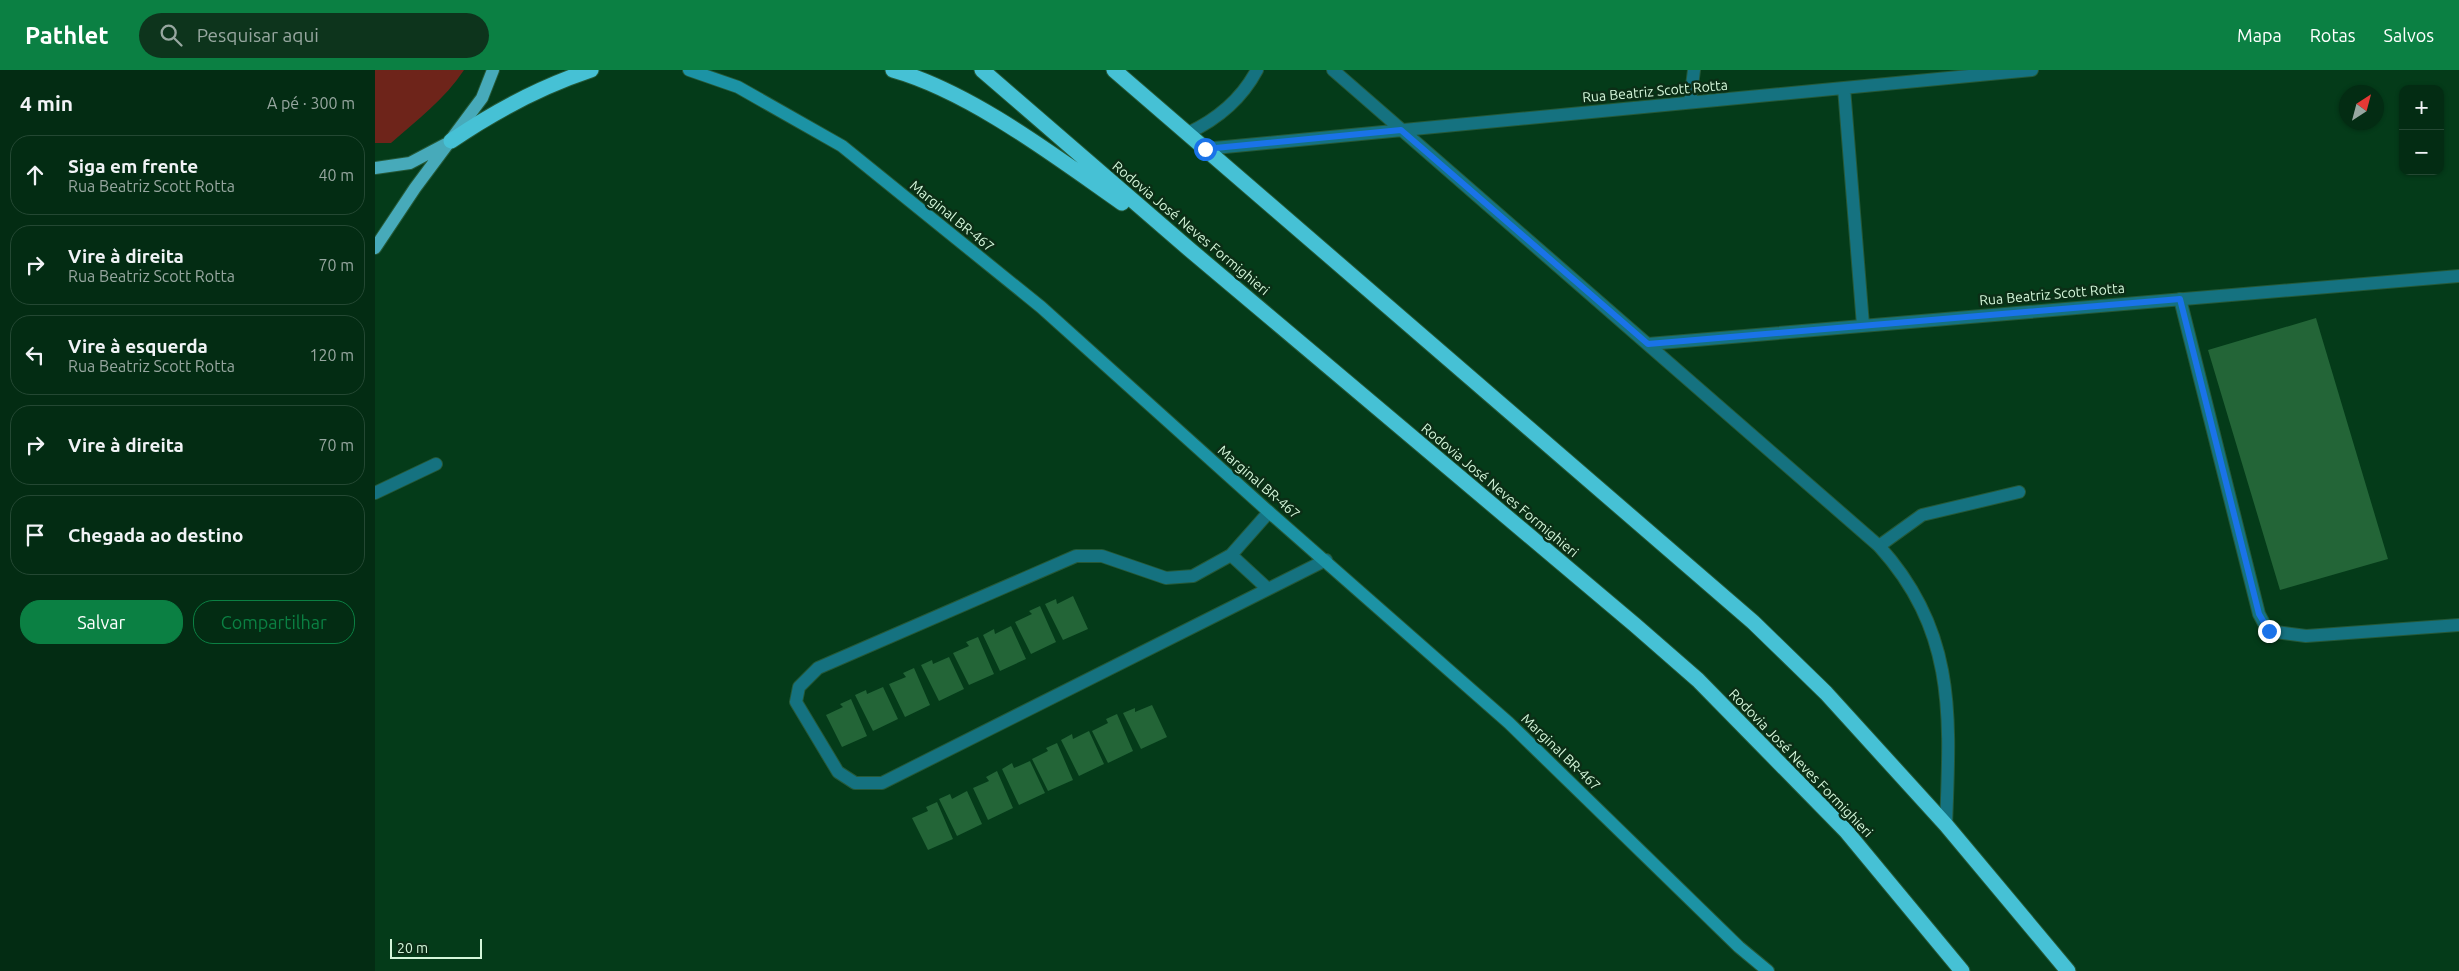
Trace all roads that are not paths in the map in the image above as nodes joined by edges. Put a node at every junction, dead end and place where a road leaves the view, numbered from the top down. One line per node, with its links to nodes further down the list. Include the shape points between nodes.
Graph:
1 (493, 70): 15 (main road, via 482,98)
2 (591, 70): 15 (highway, via 491,114)
3 (689, 70): 27 (main road, Marginal BR-467, via 738,87 842,146 1041,307)
4 (893, 70): 19 (highway, via 969,103 1055,156)
5 (982, 70): 19 (highway, Rodovia José Neves Formighieri)
6 (1114, 70): 14 (highway)
7 (1257, 70): 14 (street, via 1239,98)
8 (1333, 70): 13 (street)
9 (1694, 70): 12 (street)
10 (2032, 70): 11 (street, Rua Beatriz Scott Rotta)
11 (1844, 88): 12 (street, Rua Beatriz Scott Rotta); 22 (street)
12 (1690, 102): 13 (street, Rua Beatriz Scott Rotta)
13 (1401, 130): 16 (street, Rua Beatriz Scott Rotta); 23 (street)
14 (1188, 133): 16 (highway)
15 (451, 142): 17 (main road, via 409,163); 18 (main road)
16 (1205, 149): 33 (highway, via 1753,622 1826,693)
17 (375, 168)
18 (375, 248)
19 (1189, 249): 35 (highway, Rodovia José Neves Formighieri, via 1698,680 1846,831)
20 (2459, 276): 21 (street, Rua Beatriz Scott Rotta)
21 (2180, 299): 22 (street, Rua Beatriz Scott Rotta); 32 (street, via 2259,614 2269,631 2305,636)
22 (1863, 325): 23 (street, Rua Beatriz Scott Rotta)
23 (1648, 344): 28 (street)
24 (436, 464): 26 (street)
25 (2019, 492): 28 (street, via 1922,515)
26 (375, 493)
27 (1269, 512): 29 (street); 30 (main road, Marginal BR-467)
28 (1879, 546): 33 (street, via 1919,600 1940,654 1950,734)
29 (1231, 555): 31 (street); 31 (street, via 1193,576 1166,578 1102,556 1076,556 818,668 799,687 796,702 838,772 855,784 882,783)
30 (1326, 560): 31 (street); 34 (main road, Marginal BR-467, via 1509,723 1739,947)
31 (1268, 589)
32 (2459, 625)
33 (1945, 825): 36 (highway)
34 (1768, 971)
35 (1962, 971)
36 (2068, 971)

